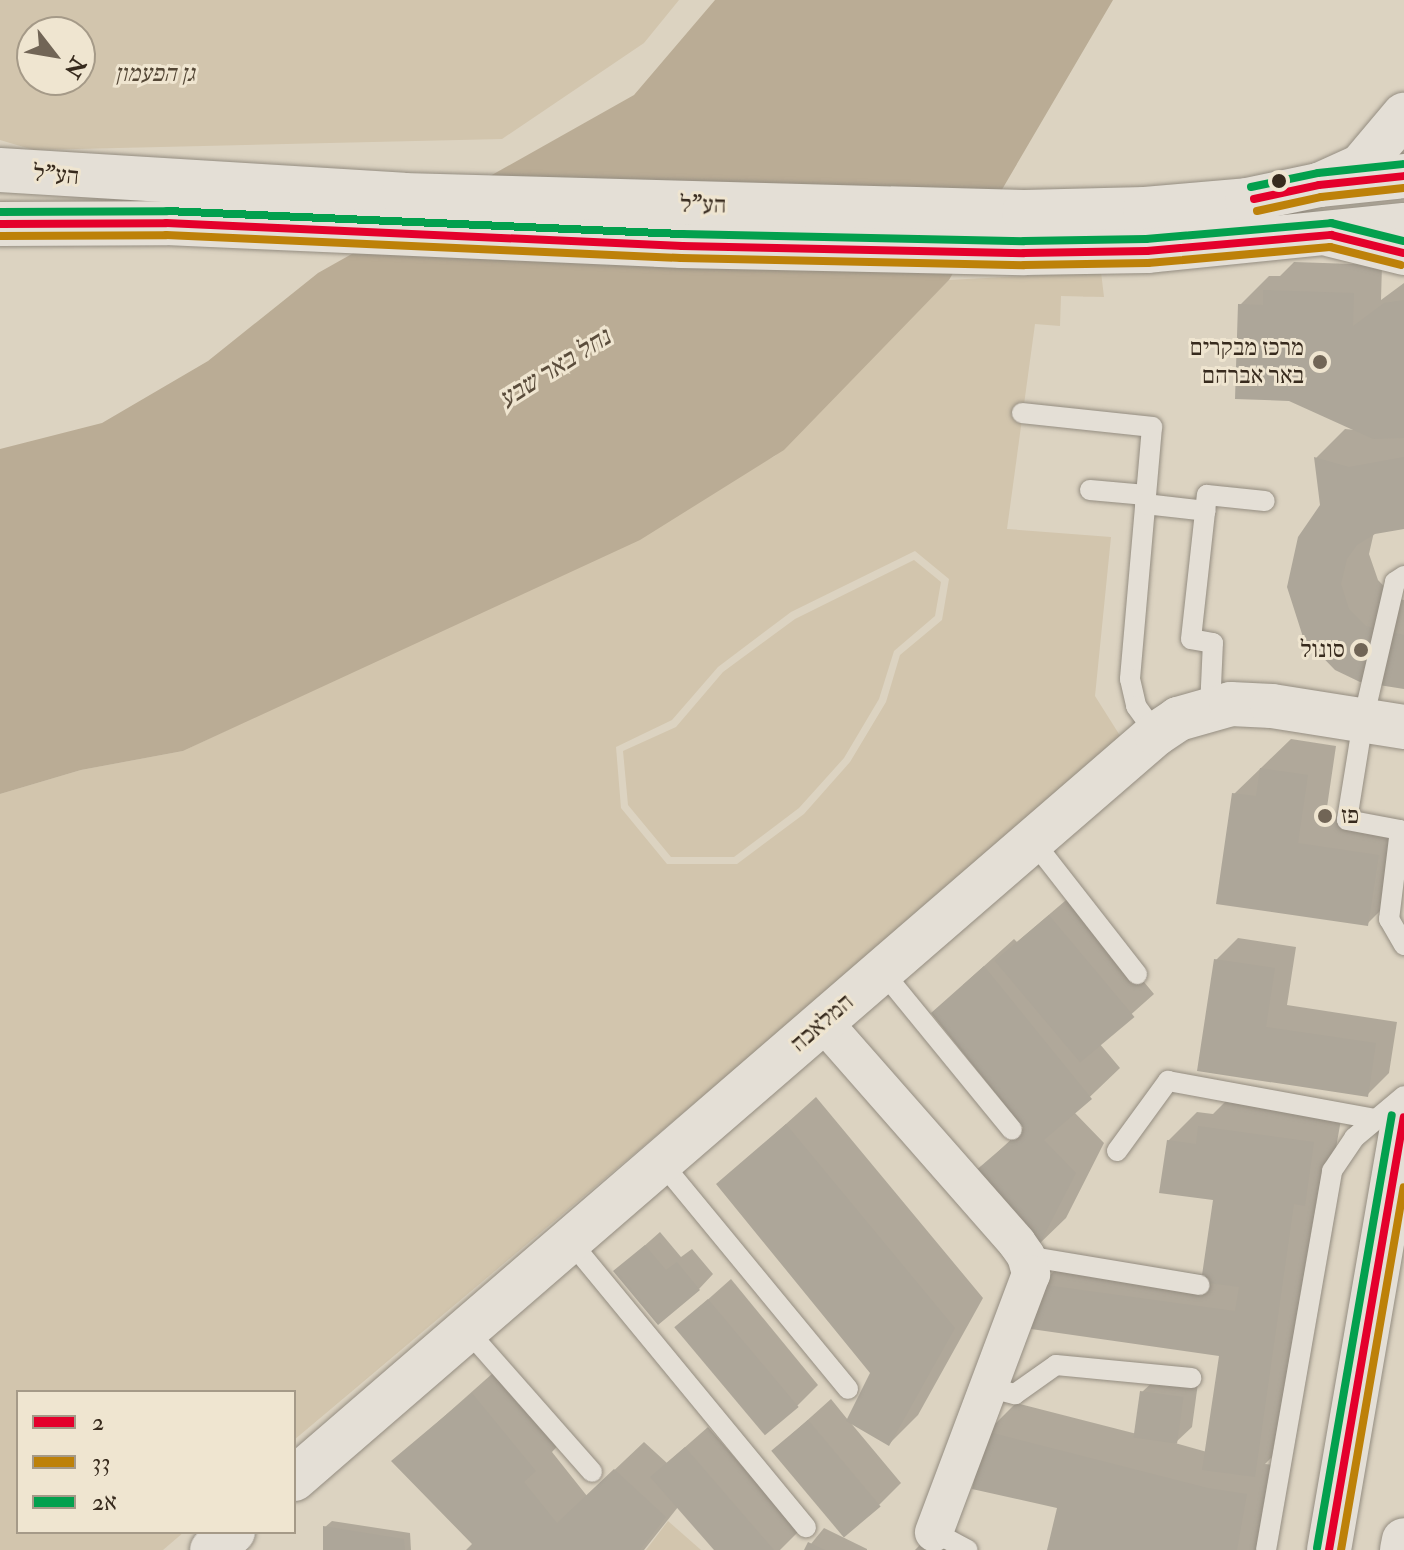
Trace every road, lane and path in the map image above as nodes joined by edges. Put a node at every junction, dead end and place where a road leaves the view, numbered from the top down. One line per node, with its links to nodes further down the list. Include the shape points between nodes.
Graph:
1 (1404, 115): 4 (street, via 1361,166)
2 (0, 170): 4 (street, הע"ל, via 403,195 1060,211 1233,202)
3 (1404, 176): 4 (street, הע"ל)
4 (1319, 185)
5 (0, 224): 7 (street, הע"ל, via 166,223 682,246 1024,253 1147,251)
6 (1404, 225): 7 (street, הע"ל)
7 (1331, 235): 8 (street)
8 (1404, 253)
9 (1022, 413): 11 (lane, via 1152,427)
10 (1090, 490): 11 (lane)
11 (1146, 499): 13 (lane); 17 (lane, via 1130,679 1136,706)
12 (1265, 501): 13 (lane, via 1207,495)
13 (1206, 511): 15 (lane, via 1191,639 1213,643)
14 (1404, 576): 16 (lane, via 1395,582)
15 (1210, 708): 16 (street, המלאכה, via 1272,706); 17 (street, המלאכה)
16 (1384, 724): 19 (lane, via 1347,820 1400,830 1389,919)
17 (1156, 734): 18 (street, המלאכה)
18 (1033, 841): 20 (street, המלאכה); 21 (lane)
19 (1404, 945)
20 (882, 971): 22 (street, המלאכה); 25 (lane)
21 (1137, 974)
22 (823, 1022): 27 (street, המלאכה); 29 (street)
23 (1404, 1096): 24 (lane)
24 (1390, 1118): 26 (lane, via 1168,1081); 43 (lane, via 1340,1154 1332,1171); 44 (street)
25 (1012, 1130)
26 (1117, 1151)
27 (661, 1162): 28 (street, המלאכה); 34 (lane)
28 (570, 1241): 31 (street, המלאכה); 37 (lane)
29 (1026, 1256): 30 (lane); 33 (street, via 1031,1274)
30 (1200, 1285)
31 (467, 1330): 35 (lane); 36 (street, המלאכה)
32 (1191, 1378): 33 (lane, via 1056,1365 1015,1394)
33 (988, 1387): 38 (street)
34 (848, 1389)
35 (592, 1472)
36 (296, 1477)
37 (806, 1527)
38 (934, 1532): 42 (lane)
39 (231, 1534): 41 (street)
40 (1404, 1540): 45 (street)
41 (212, 1550)
42 (968, 1550)
43 (1266, 1550)
44 (1329, 1550)
45 (1402, 1550)

